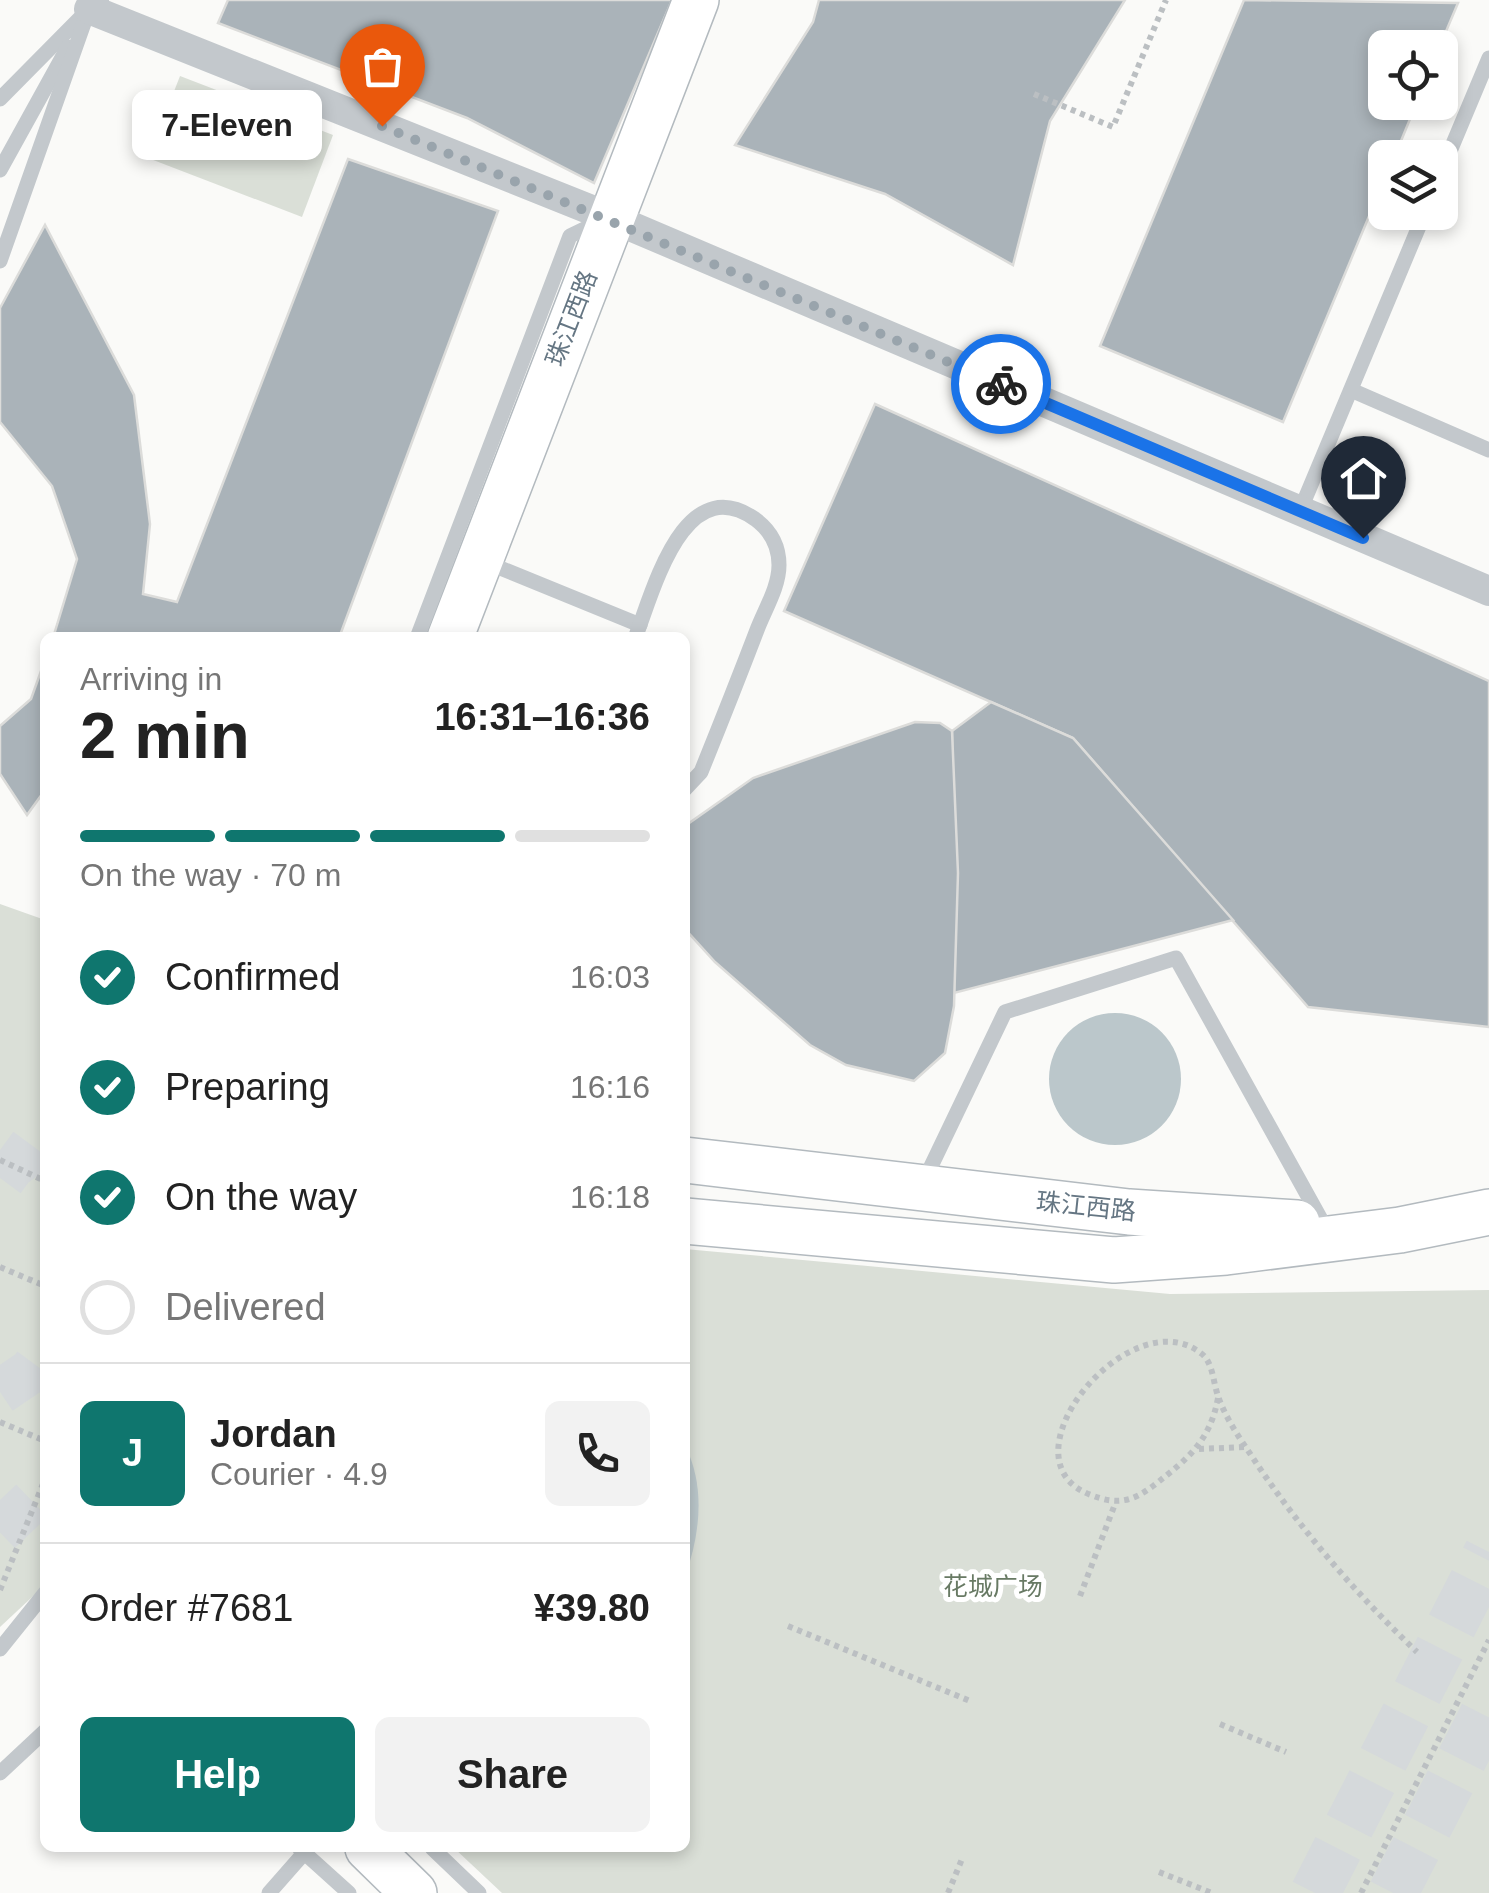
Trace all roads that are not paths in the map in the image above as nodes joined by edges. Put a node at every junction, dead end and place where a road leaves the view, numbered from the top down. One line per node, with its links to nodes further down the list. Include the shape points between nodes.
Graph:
1 (696, 0): 7 (main road, 珠江西路)
2 (91, 4): 4 (lane); 6 (lane); 7 (street); 9 (lane)
3 (1489, 58): 5 (lane)
4 (0, 99)
5 (1455, 140)
6 (0, 170)
7 (609, 217): 12 (street); 13 (main road, 珠江西路); 16 (lane, via 570,236)
8 (1417, 230): 10 (lane)
9 (0, 261)
10 (1350, 390): 11 (lane); 12 (lane)
11 (1489, 450)
12 (1300, 511): 14 (street)
13 (480, 560): 15 (lane); 17 (main road, 珠江西路)
14 (1489, 592)
15 (638, 631): 18 (lane, via 684,526 698,516 734,510 765,527 779,560 778,577 701,772)
16 (419, 632)
17 (452, 632)
18 (690, 784)
19 (690, 1161): 20 (main road, 珠江西路)
20 (921, 1188): 23 (main road, 珠江西路); 23 (lane, via 1006,1012 1176,958)
21 (1489, 1212): 24 (main road)
22 (690, 1221): 24 (main road, via 1114,1260)
23 (1324, 1225): 24 (main road, 珠江西路)
24 (1400, 1230): 25 (main road, 珠江西路)
25 (1489, 1234)
26 (40, 1599): 27 (lane)
27 (0, 1649)
28 (40, 1736): 29 (lane)
29 (0, 1773)
30 (301, 1852): 34 (lane)
31 (304, 1852): 35 (lane)
32 (372, 1852): 36 (main road)
33 (436, 1852): 37 (lane)
34 (270, 1893)
35 (349, 1893)
36 (414, 1893)
37 (479, 1893)

